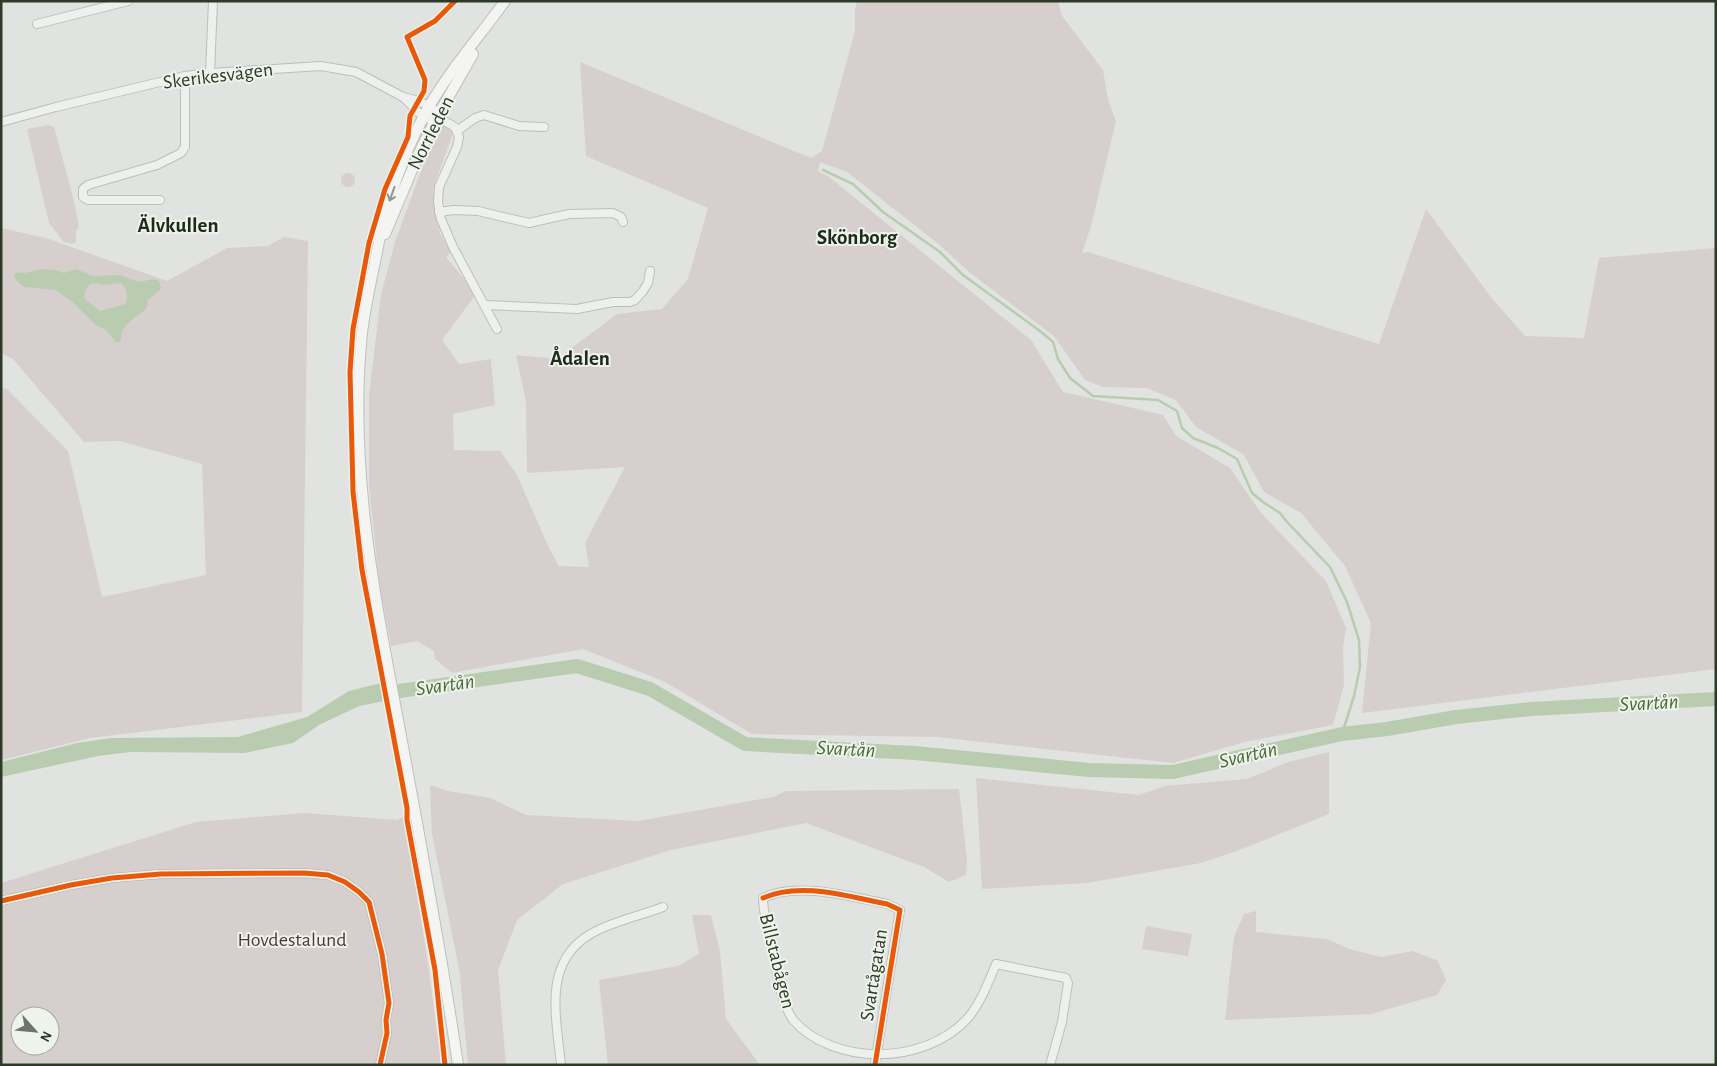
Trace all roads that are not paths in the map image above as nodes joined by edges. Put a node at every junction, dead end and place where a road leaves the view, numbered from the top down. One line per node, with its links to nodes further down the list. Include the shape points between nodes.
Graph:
1 (128, 1): 5 (street)
2 (214, 1): 6 (street)
3 (505, 1): 4 (main road, Norrleden)
4 (494, 16): 9 (main road, Norrleden); 11 (main road, Norrleden)
5 (37, 24)
6 (210, 73): 7 (street, Skerikesvägen); 8 (street, Skerikesvägen, via 321,66 356,72)
7 (185, 76): 12 (street, Skerikesvägen); 15 (street, via 185,147 181,154 83,189 83,197 88,200)
8 (403, 97): 9 (street, Skerikesvägen); 10 (street, Skerikesvägen)
9 (429, 107): 10 (main road, Norrleden); 11 (street, Skerikesvägen)
10 (424, 117): 11 (street, Skerikesvägen); 18 (main road, Norrleden, one-way to 18, via 389,201)
11 (437, 117): 14 (street); 18 (main road, Norrleden)
12 (1, 122)
13 (544, 127): 14 (street, via 519,126 484,115)
14 (457, 131): 16 (street, via 457,147 439,187)
15 (160, 200)
16 (439, 212): 17 (street, via 478,211 529,224 569,214 613,213); 20 (street, via 447,235)
17 (623, 222)
18 (377, 254): 25 (main road, Norrleden, via 362,333 359,420 363,505 374,585)
19 (650, 271): 20 (street, via 643,291 630,302 577,308)
20 (485, 305): 21 (street)
21 (497, 328)
22 (764, 898): 26 (street, Billstabågen, via 780,986 792,1019 808,1038 830,1052 846,1059); 26 (street, Svartågatan, via 804,889 887,904 900,910)
23 (1, 901): 27 (street, via 96,881 161,874 304,872 328,875 344,882 369,902 382,954 389,1003)
24 (663, 907): 30 (street, via 594,932 581,940 565,959 556,982 555,995)
25 (446, 985): 28 (main road, Norrleden); 29 (main road, Norrleden)
26 (875, 1064): 31 (street, Billstabågen, via 913,1056 943,1041 977,1006 996,964 1066,978 1062,1022)
27 (380, 1065)
28 (452, 1065)
29 (458, 1065)
30 (561, 1065)
31 (1050, 1065)

